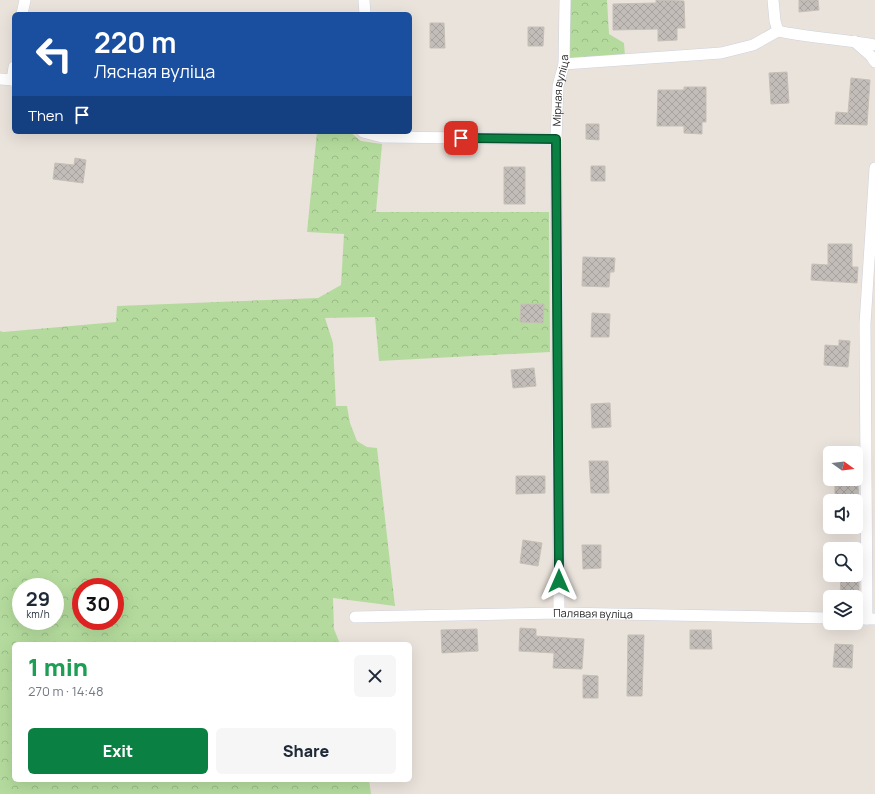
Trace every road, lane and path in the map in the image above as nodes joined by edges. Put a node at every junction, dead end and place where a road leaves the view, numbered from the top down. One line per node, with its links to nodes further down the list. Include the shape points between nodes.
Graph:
1 (25, 0): 5 (street)
2 (364, 0): 6 (street)
3 (565, 0): 11 (street, Мірная вуліца)
4 (773, 0): 7 (street)
5 (22, 12)
6 (365, 12)
7 (778, 31): 8 (street); 11 (street, via 753,45 721,53)
8 (854, 41): 9 (street); 10 (street)
9 (875, 45)
10 (875, 62)
11 (564, 64): 15 (street, Мірная вуліца, via 558,86)
12 (0, 79): 13 (street)
13 (12, 80)
14 (371, 134): 15 (street, via 382,137)
15 (556, 139): 17 (street, Мірная вуліца)
16 (875, 168): 20 (street, via 865,324)
17 (559, 613): 18 (street, Палявая вуліца); 19 (street, Палявая вуліца)
18 (355, 616)
19 (823, 618)
20 (871, 619)

